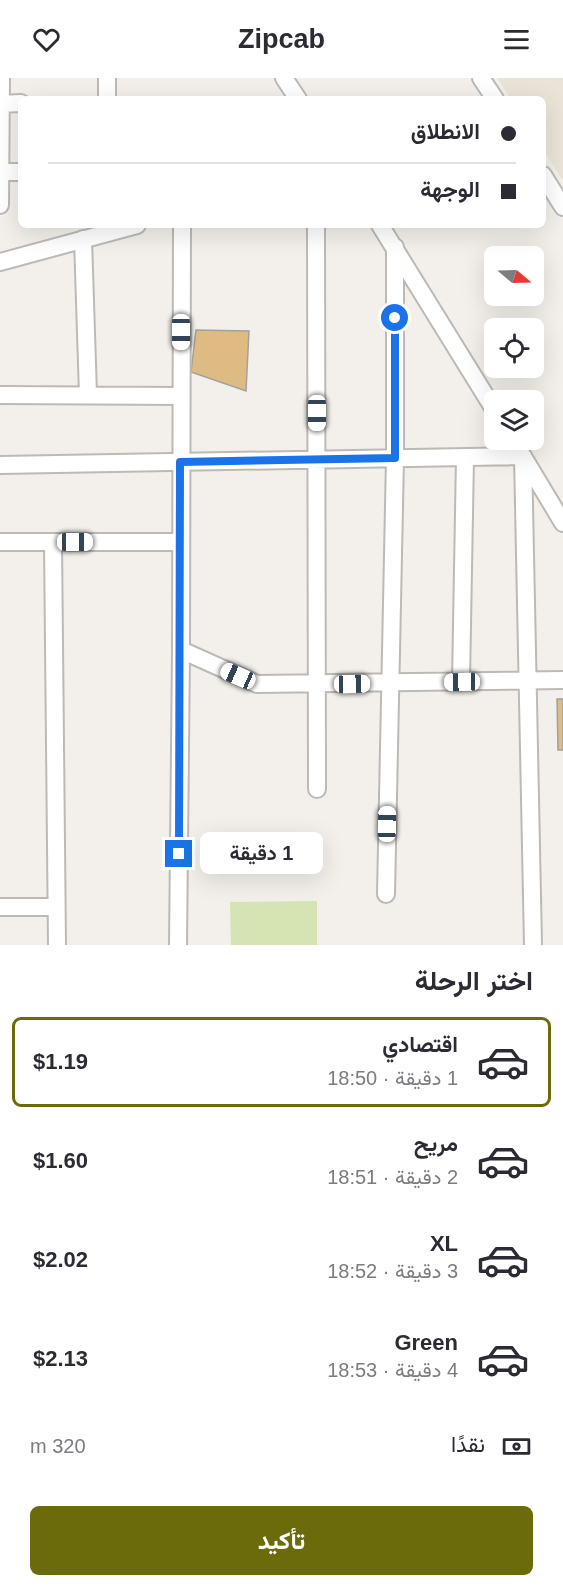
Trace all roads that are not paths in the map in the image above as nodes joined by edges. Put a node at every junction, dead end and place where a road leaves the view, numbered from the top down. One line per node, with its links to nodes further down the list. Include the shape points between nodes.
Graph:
1 (1, 78): 9 (street)
2 (107, 78): 5 (street)
3 (284, 78): 6 (street)
4 (481, 78): 7 (street)
5 (107, 96)
6 (296, 96)
7 (493, 96)
8 (18, 103): 9 (street)
9 (0, 104): 10 (street)
10 (0, 172): 11 (street); 13 (street)
11 (18, 172)
12 (546, 180): 14 (street)
13 (0, 205)
14 (563, 207)
15 (125, 228): 19 (street)
16 (182, 228): 25 (street)
17 (315, 228): 30 (street)
18 (382, 228): 20 (street)
19 (83, 239): 21 (street); 24 (street)
20 (395, 247): 22 (street); 29 (street)
21 (0, 262)
22 (484, 393)
23 (0, 395): 24 (street)
24 (88, 395): 25 (street)
25 (181, 396): 31 (street)
26 (519, 450): 27 (street)
27 (523, 456): 28 (street); 33 (street); 40 (street)
28 (465, 457): 29 (street); 39 (street)
29 (395, 458): 30 (street); 41 (street)
30 (317, 460): 31 (street); 42 (street)
31 (180, 462): 32 (street); 36 (street)
32 (0, 465)
33 (563, 523)
34 (0, 542): 35 (street)
35 (53, 542): 36 (street); 46 (street)
36 (181, 542): 37 (street)
37 (181, 650): 42 (street, via 257,684); 48 (street)
38 (563, 680): 40 (street)
39 (462, 682): 40 (street); 41 (street)
40 (529, 682): 49 (street)
41 (390, 683): 42 (street); 44 (street)
42 (315, 684): 43 (street)
43 (316, 789)
44 (386, 894)
45 (0, 907): 46 (street)
46 (56, 907): 47 (street)
47 (57, 945)
48 (178, 945)
49 (533, 945)

